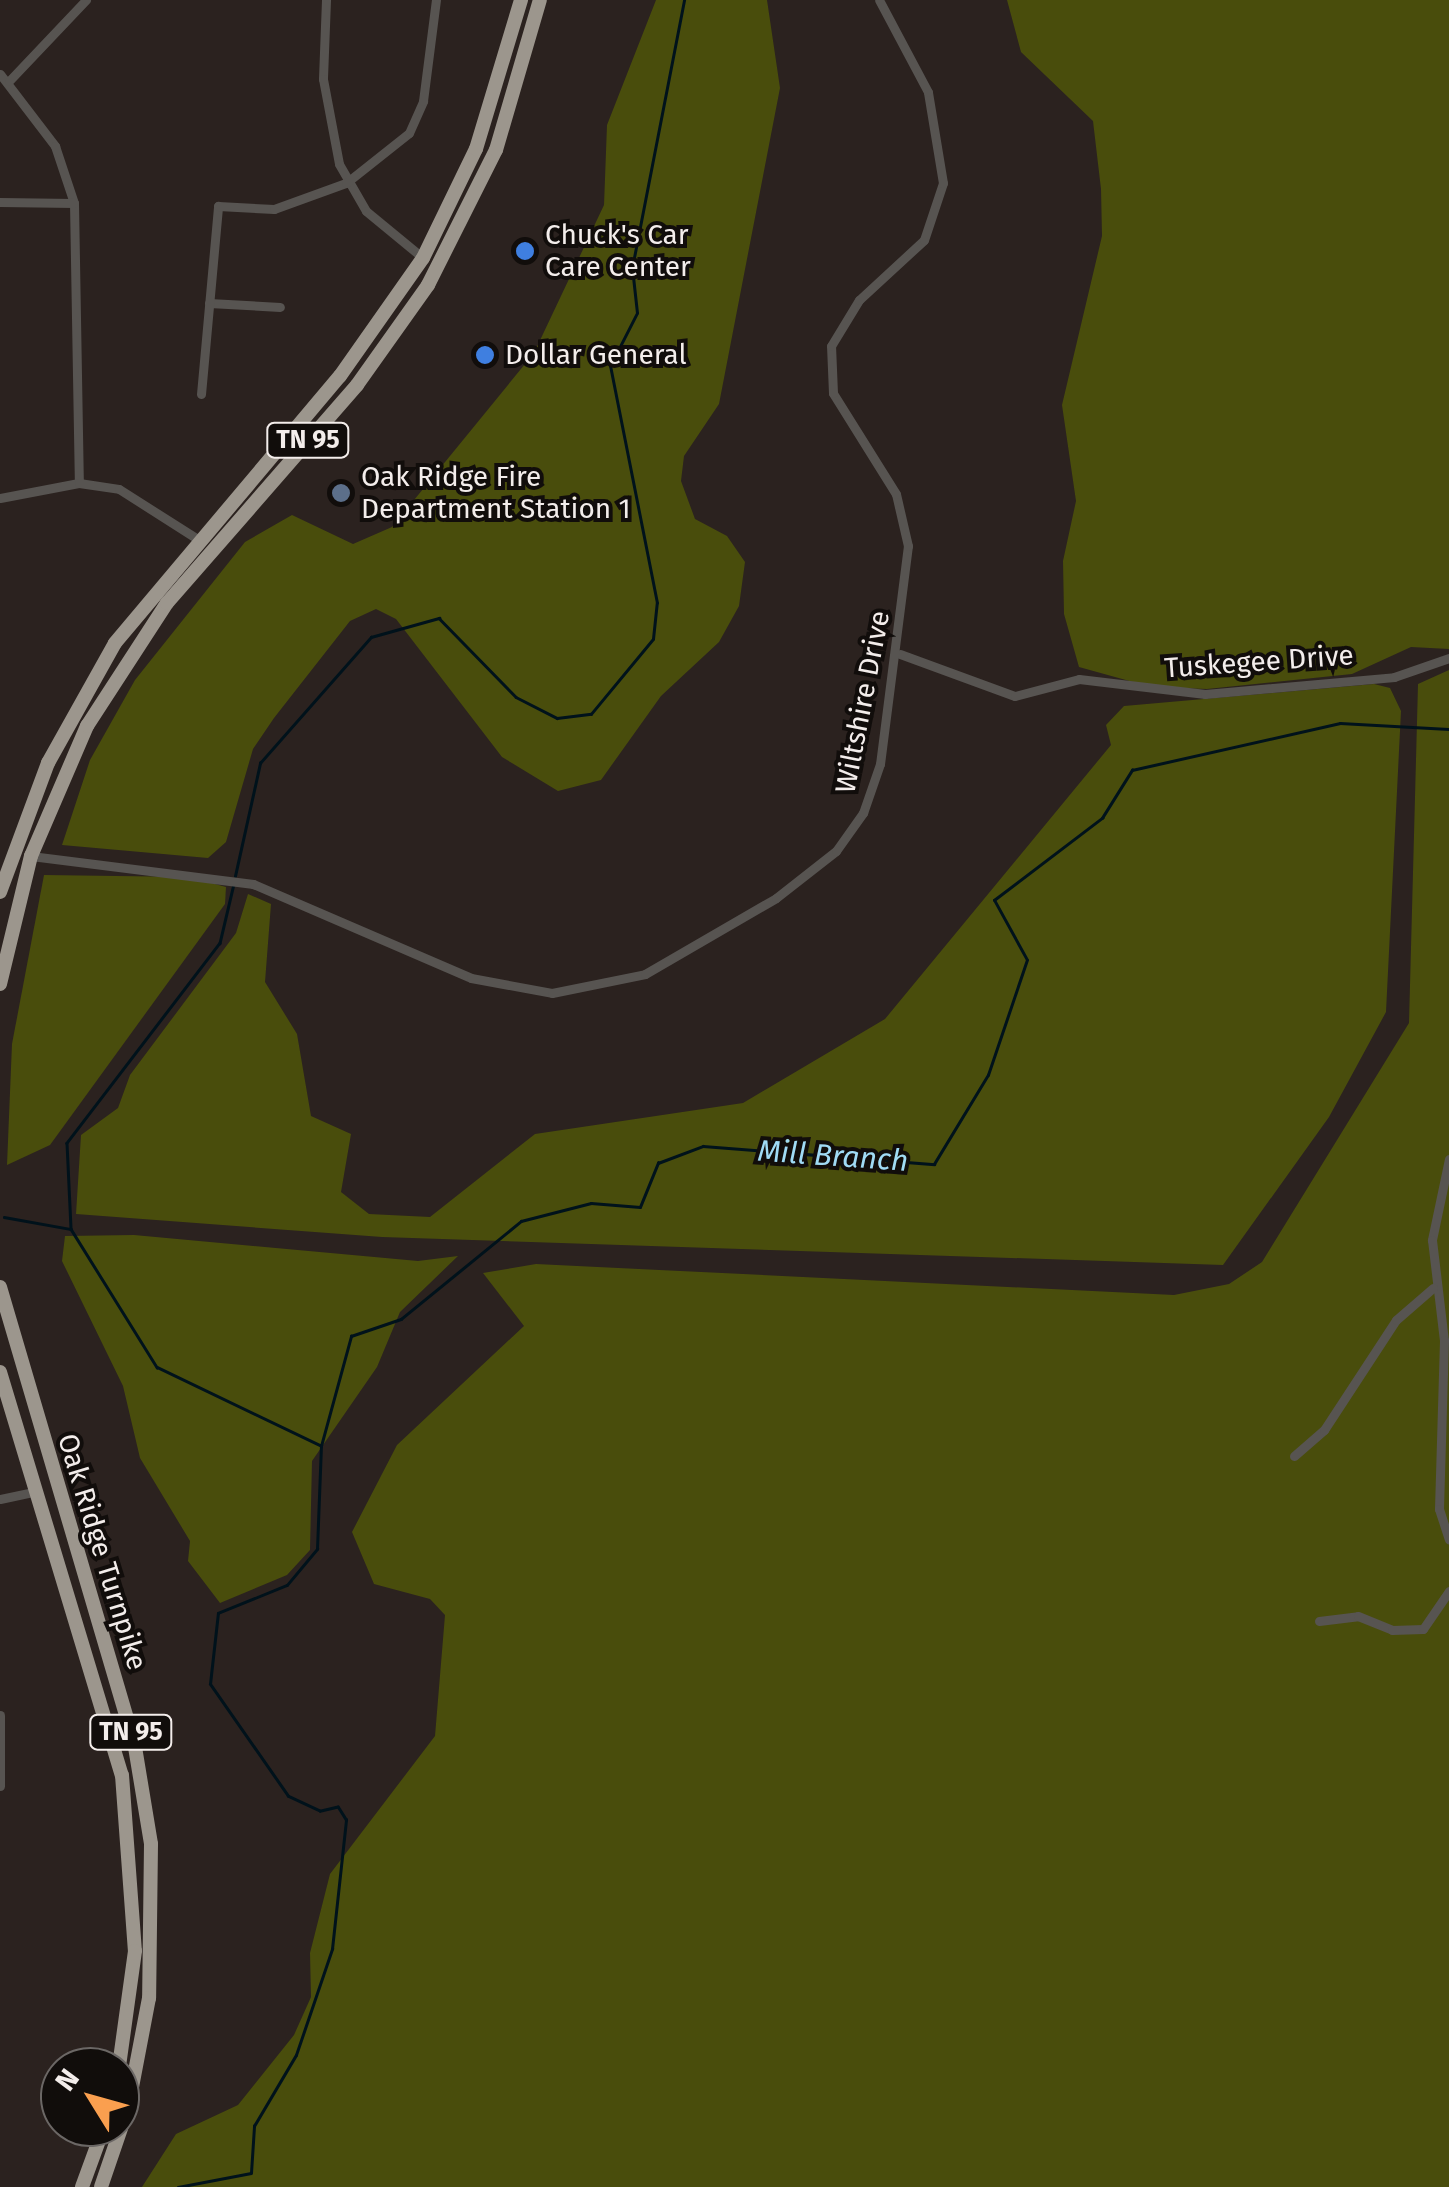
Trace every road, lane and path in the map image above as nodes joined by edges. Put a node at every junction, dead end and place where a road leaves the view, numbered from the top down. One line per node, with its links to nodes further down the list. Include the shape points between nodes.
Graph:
1 (86, 0): 8 (street)
2 (326, 0): 9 (street, via 323,80)
3 (436, 0): 9 (street, via 420,115)
4 (521, 0): 12 (highway, TN 95, via 476,148)
5 (540, 0): 13 (highway, TN 95, via 496,150)
6 (879, 0): 23 (street, Wiltshire Drive, via 934,109 941,200 924,240 844,317 829,368 840,407 903,514)
7 (0, 74): 8 (street)
8 (9, 81): 11 (street, via 55,146)
9 (346, 182): 12 (street, via 379,226); 14 (street, via 274,208 218,206)
10 (0, 202): 11 (street)
11 (74, 203): 19 (street, via 82,278)
12 (422, 258): 13 (highway); 17 (highway, TN 95, via 362,348)
13 (438, 268): 18 (highway, TN 95, via 368,371)
14 (210, 303): 15 (street); 16 (street)
15 (280, 306)
16 (201, 394)
17 (275, 449): 18 (highway); 21 (highway, TN 95)
18 (289, 461): 22 (highway, TN 95)
19 (79, 483): 20 (street); 21 (street, via 142,498)
20 (0, 498)
21 (196, 538): 22 (highway); 25 (highway, TN 95, via 86,688)
22 (210, 550): 26 (highway, TN 95, via 87,726)
23 (900, 654): 24 (street, Tuskegee Drive, via 1015,696 1079,679 1206,694 1394,677); 26 (street, Wiltshire Drive, via 875,784 844,841 776,898 630,980 569,992 506,988 246,883)
24 (1449, 658)
25 (14, 850): 26 (highway); 27 (highway, TN 95)
26 (32, 856): 28 (highway, TN 95)
27 (0, 892)
28 (0, 984)
29 (1449, 1159): 31 (street)
30 (0, 1287): 34 (highway, Oak Ridge Turnpike / TN 95)
31 (1433, 1288): 33 (street, via 1396,1320 1324,1430); 37 (street, via 1444,1340 1439,1508)
32 (0, 1372): 35 (highway, Oak Ridge Turnpike / TN 95)
33 (1294, 1456)
34 (55, 1488): 35 (highway); 45 (highway, Oak Ridge Turnpike / TN 95, via 134,1741 151,1844 148,1998 128,2108)
35 (37, 1491): 36 (street); 42 (highway, Oak Ridge Turnpike / TN 95, via 114,1743 130,1833 135,1952)
36 (0, 1499)
37 (1449, 1538)
38 (1449, 1591): 39 (street, via 1423,1629 1392,1630 1358,1616)
39 (1318, 1621)
40 (0, 1715): 41 (street)
41 (0, 1786)
42 (122, 2047)
43 (97, 2147): 44 (highway)
44 (82, 2187)
45 (101, 2187)

